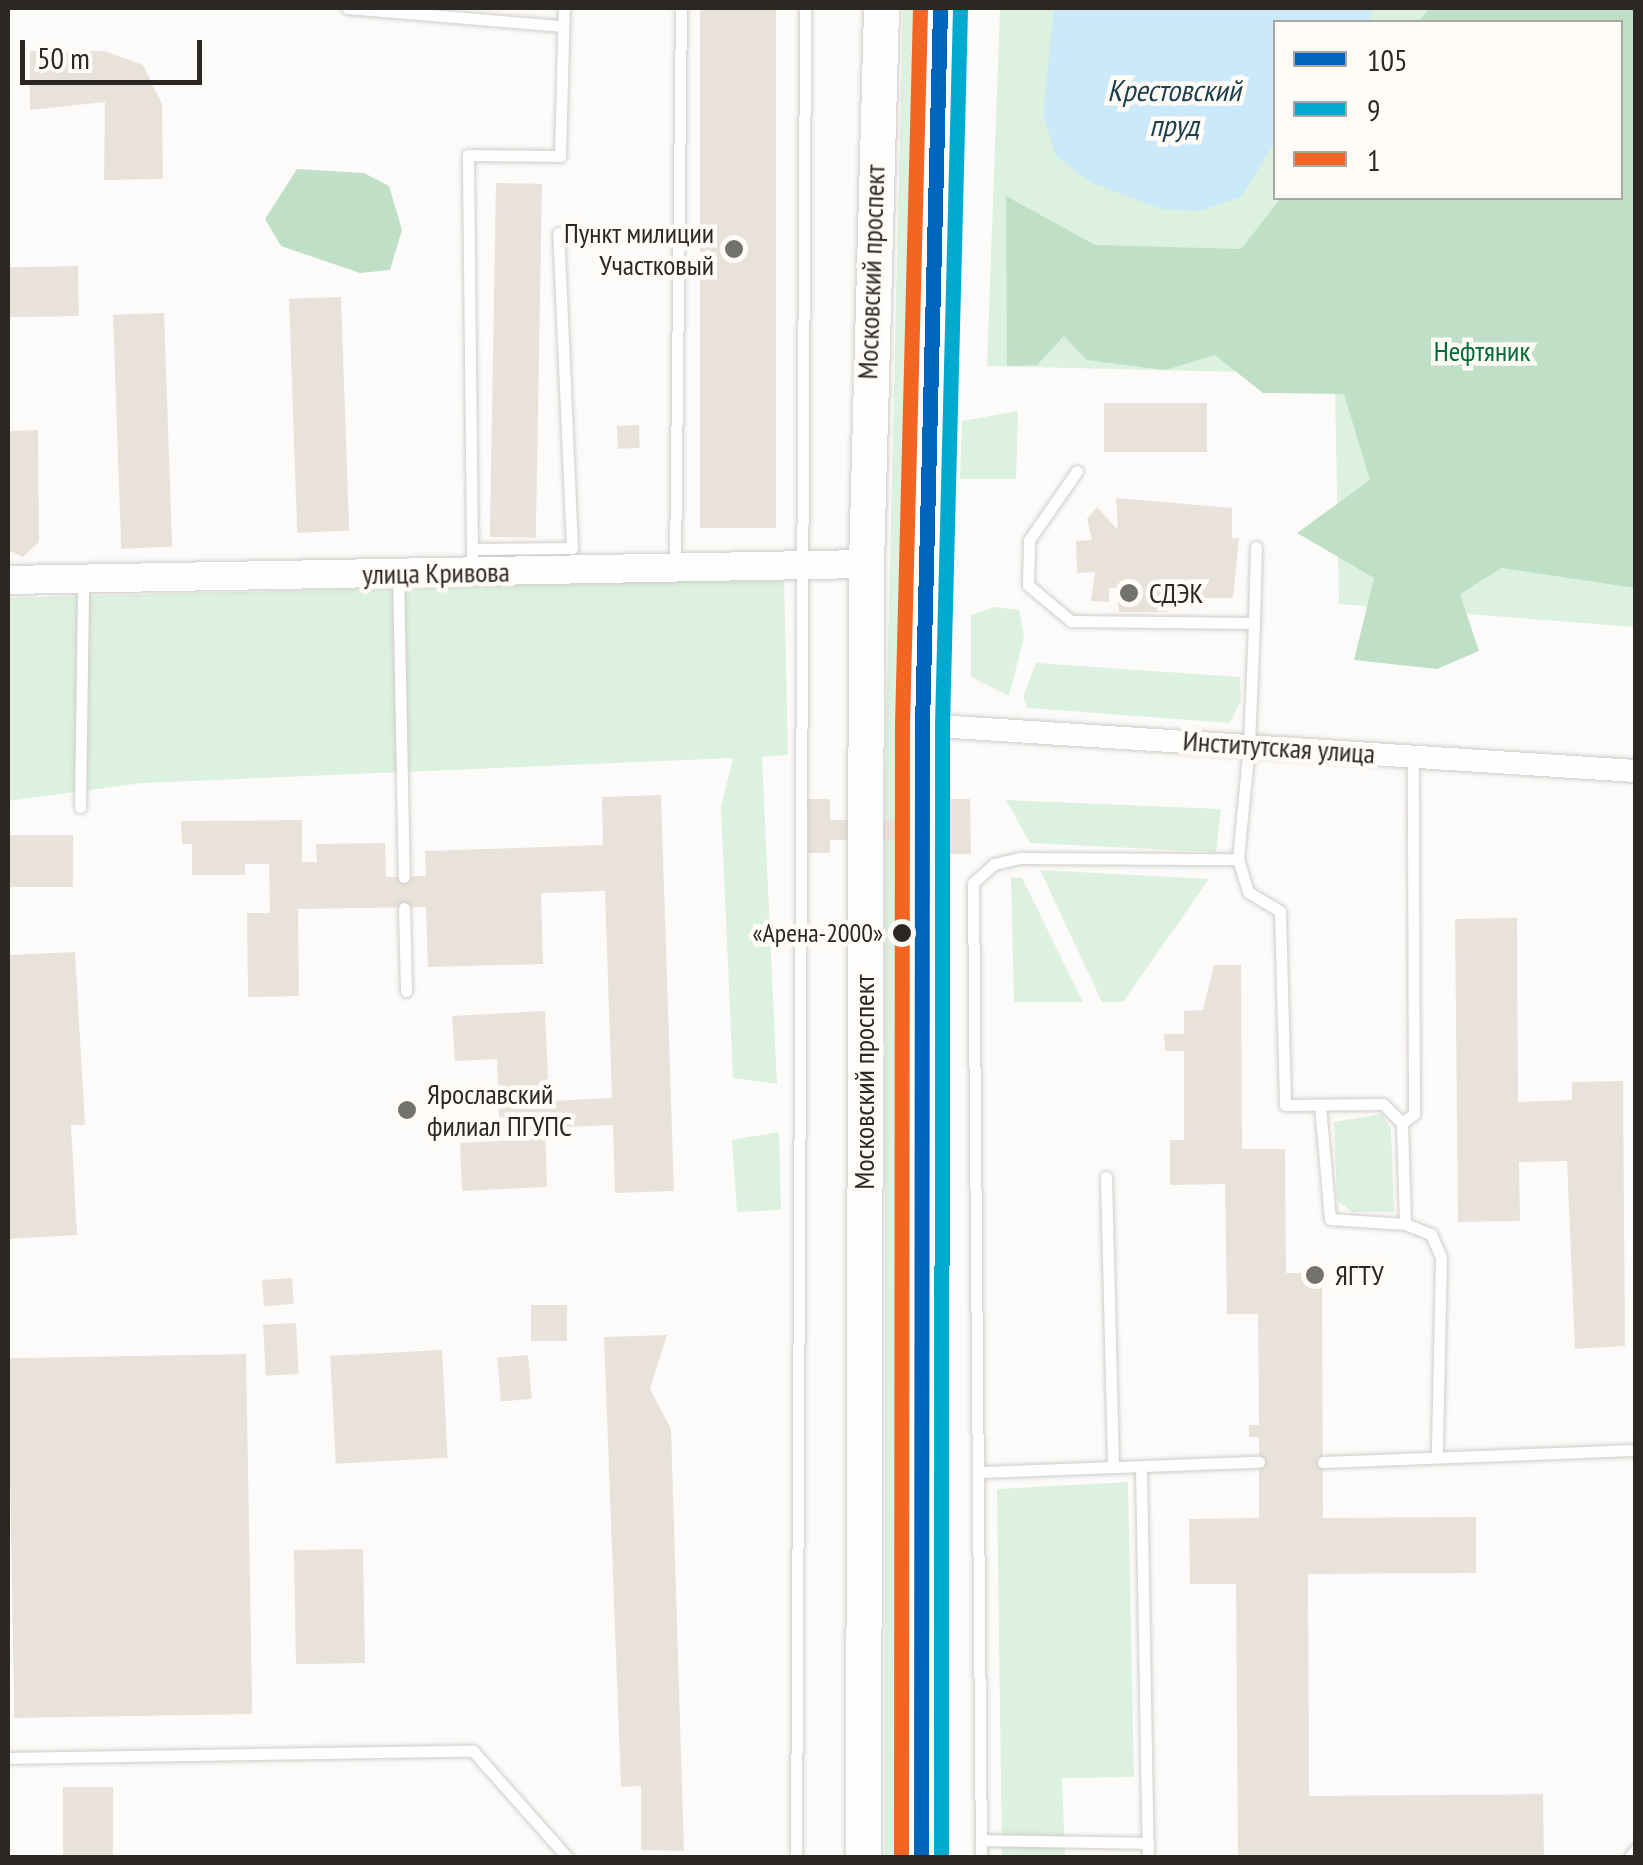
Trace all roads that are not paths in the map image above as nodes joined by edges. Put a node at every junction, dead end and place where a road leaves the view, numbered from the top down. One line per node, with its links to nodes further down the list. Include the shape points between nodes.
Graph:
1 (347, 8): 7 (lane)
2 (564, 8): 7 (lane)
3 (682, 8): 14 (lane)
4 (805, 8): 13 (lane)
5 (882, 8): 12 (main road, Московский проспект)
6 (940, 8): 19 (main road, Московский проспект)
7 (563, 26): 11 (lane, via 560,156 468,156)
8 (558, 232): 11 (lane, via 572,548)
9 (1078, 471): 18 (lane, via 1029,540 1028,585 1071,621)
10 (1256, 547): 18 (lane)
11 (472, 560): 14 (street, улица Кривова); 15 (street, улица Кривова)
12 (866, 564): 13 (street, улица Кривова); 45 (main road, Московский проспект)
13 (799, 566): 14 (street, улица Кривова); 44 (lane)
14 (675, 569)
15 (398, 573): 17 (street, улица Кривова); 25 (lane)
16 (8, 580): 17 (street, улица Кривова)
17 (83, 580): 23 (lane)
18 (1254, 623): 20 (lane)
19 (922, 725): 20 (street, Институтская улица); 46 (main road, Московский проспект)
20 (1249, 744): 21 (street, Институтская улица); 24 (lane)
21 (1413, 756): 22 (street, Институтская улица); 29 (lane, via 1414,1114)
22 (1636, 771)
23 (80, 807)
24 (1238, 859): 28 (lane, via 1248,892 1280,912 1284,1105); 38 (lane, via 1022,858 994,864 974,883)
25 (404, 877)
26 (404, 908): 27 (lane)
27 (406, 991)
28 (1320, 1105): 29 (lane, via 1383,1104); 31 (lane, via 1330,1219)
29 (1402, 1123): 31 (lane)
30 (1106, 1177): 37 (lane)
31 (1405, 1224): 33 (lane, via 1431,1234 1441,1257)
32 (1636, 1450): 33 (lane)
33 (1438, 1456): 35 (lane)
34 (1259, 1462): 36 (lane)
35 (1323, 1462)
36 (1141, 1466): 37 (lane); 41 (lane)
37 (1113, 1467): 38 (lane)
38 (981, 1472): 40 (lane)
39 (8, 1758): 43 (lane, via 473,1751)
40 (981, 1840): 41 (lane); 47 (lane)
41 (1148, 1843): 48 (lane)
42 (1636, 1849): 49 (lane)
43 (568, 1858)
44 (796, 1858)
45 (863, 1858)
46 (922, 1858)
47 (981, 1858)
48 (1148, 1858)
49 (1629, 1858)

